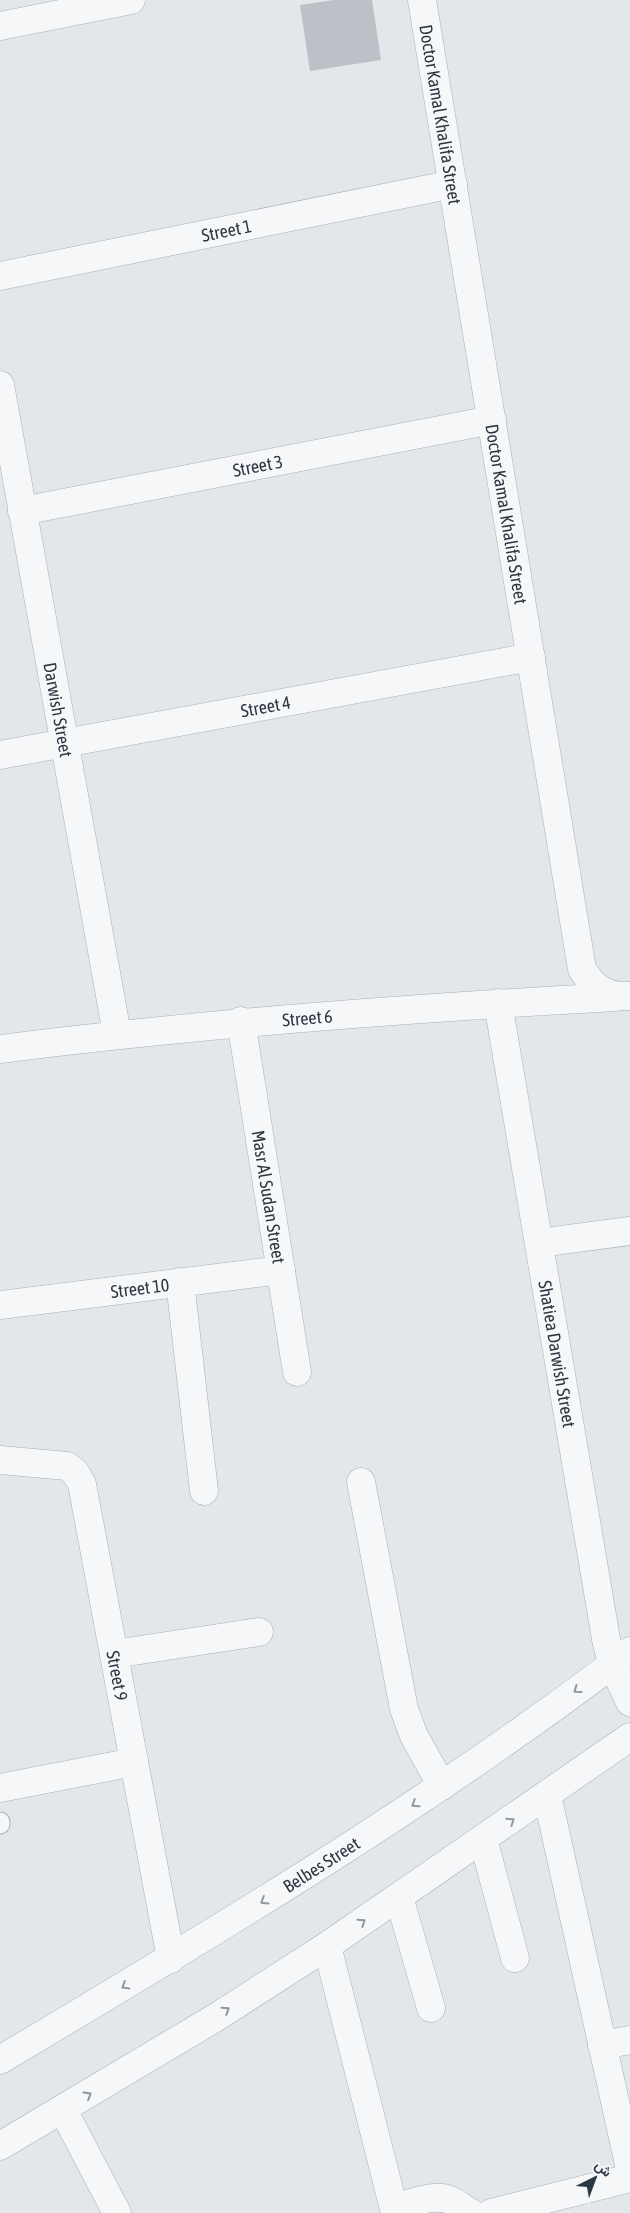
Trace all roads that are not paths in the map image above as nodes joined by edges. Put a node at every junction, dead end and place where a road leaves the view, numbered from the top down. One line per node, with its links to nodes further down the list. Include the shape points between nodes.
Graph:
1 (131, 0): 3 (street)
2 (422, 0): 4 (street, Doctor Kamal Khalifa Street)
3 (0, 26)
4 (453, 184): 5 (street, Street 1); 7 (street, Doctor Kamal Khalifa Street)
5 (0, 276)
6 (0, 385): 8 (street, Darwish Street)
7 (492, 420): 8 (street, Street 3); 9 (street, Doctor Kamal Khalifa Street)
8 (22, 511): 10 (street, Darwish Street)
9 (531, 657): 10 (street, Street 4); 12 (street, Doctor Kamal Khalifa Street, via 582,969 602,992)
10 (64, 744): 11 (street, Street 4); 15 (street, Darwish Street)
11 (0, 755)
12 (623, 996): 13 (street, Street 6)
13 (498, 1003): 14 (street, Street 6); 18 (street, Shatiea Darwish Street)
14 (241, 1021): 15 (street, Street 6); 19 (street, Masr Al Sudan Street)
15 (117, 1034): 16 (street, Street 6)
16 (0, 1049)
17 (630, 1231): 18 (street)
18 (540, 1243): 28 (street, Shatiea Darwish Street, via 606,1639)
19 (280, 1270): 20 (street, Street 10); 22 (street, Masr Al Sudan Street)
20 (180, 1282): 21 (street, Street 10); 25 (street)
21 (0, 1305)
22 (297, 1372)
23 (0, 1460): 27 (street, Street 9, via 53,1463 67,1466 75,1472 82,1484)
24 (361, 1482): 32 (street, via 404,1709 414,1736)
25 (204, 1491)
26 (259, 1632): 27 (street)
27 (114, 1654): 31 (street, Street 9)
28 (621, 1658): 29 (street, Shatiea Darwish Street); 32 (street, Belbes Street, one-way to 32)
29 (630, 1702)
30 (630, 1738): 34 (street)
31 (134, 1762): 33 (street); 39 (street, Street 9)
32 (442, 1786): 39 (street, Belbes Street, one-way to 39)
33 (0, 1788)
34 (546, 1795): 35 (street, one-way to 34); 42 (street)
35 (483, 1839): 36 (street); 38 (street)
36 (399, 1898): 37 (street, one-way to 36); 40 (street)
37 (327, 1946): 44 (street, one-way to 37); 48 (street)
38 (515, 1958)
39 (171, 1959): 43 (street, Belbes Street, one-way to 43)
40 (431, 2008)
41 (630, 2040): 42 (street)
42 (602, 2045): 46 (street)
43 (0, 2060)
44 (63, 2110): 45 (street); 49 (street)
45 (0, 2146)
46 (630, 2169)
47 (630, 2178): 51 (street)
48 (395, 2211): 50 (street, via 443,2198)
49 (117, 2213)
50 (471, 2213)
51 (491, 2213)

